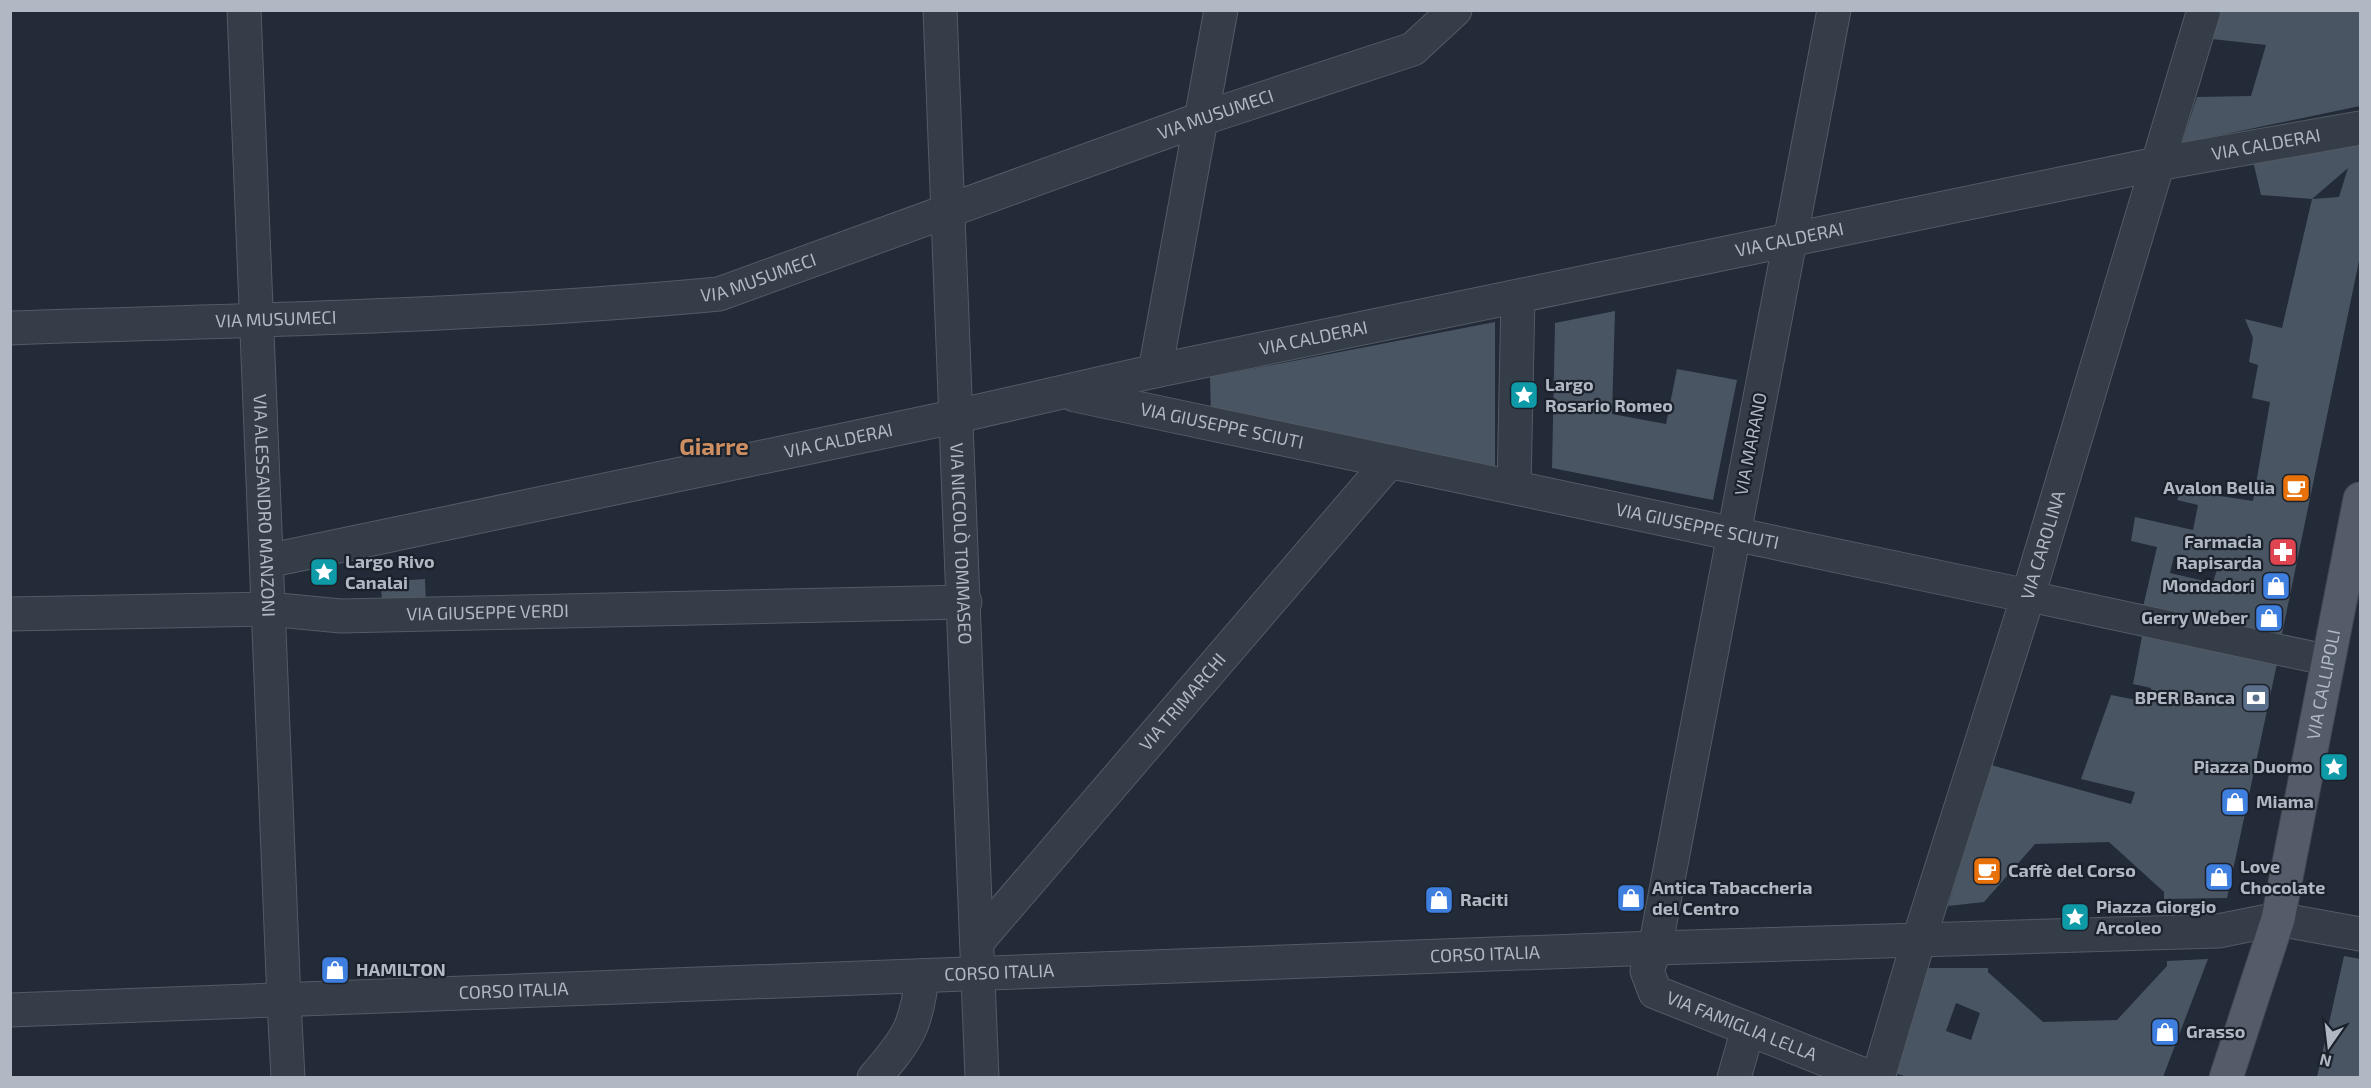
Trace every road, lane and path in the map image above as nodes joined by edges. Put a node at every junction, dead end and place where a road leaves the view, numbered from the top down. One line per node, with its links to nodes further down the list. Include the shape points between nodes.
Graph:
1 (244, 10): 13 (street, VIA ALESSANDRO MANZONI)
2 (940, 10): 10 (street, VIA NICCOLÒ TOMMASEO)
3 (1221, 10): 7 (street)
4 (1455, 10): 7 (street, VIA MUSUMECI, via 1413,49)
5 (1834, 10): 11 (street, VIA MARANO)
6 (2204, 10): 9 (street, VIA CAROLINA)
7 (1201, 119): 10 (street, VIA MUSUMECI); 15 (street)
8 (2361, 128): 9 (street, VIA CALDERAI)
9 (2157, 164): 11 (street, VIA CALDERAI); 23 (street, VIA CAROLINA)
10 (946, 213): 13 (street, VIA MUSUMECI, via 719,294 638,302); 17 (street, VIA NICCOLÒ TOMMASEO)
11 (1792, 241): 12 (street, VIA CALDERAI); 21 (street, VIA MARANO)
12 (1518, 297): 15 (street, VIA CALDERAI); 19 (street)
13 (258, 320): 14 (street, VIA MUSUMECI); 22 (street, VIA ALESSANDRO MANZONI)
14 (10, 328)
15 (1155, 371): 16 (street, VIA CALDERAI)
16 (1067, 393): 17 (street, VIA CALDERAI); 18 (street, VIA GIUSEPPE SCIUTI)
17 (953, 417): 22 (street, VIA CALDERAI); 24 (street, VIA NICCOLÒ TOMMASEO)
18 (1389, 462): 19 (street, VIA GIUSEPPE SCIUTI); 31 (street, VIA TRIMARCHI)
19 (1514, 487): 21 (street, VIA GIUSEPPE SCIUTI)
20 (2360, 506): 27 (main road, VIA CALLIPOLI)
21 (1733, 532): 23 (street, VIA GIUSEPPE SCIUTI); 32 (street, VIA MARANO)
22 (267, 561): 25 (street, VIA ALESSANDRO MANZONI)
23 (2028, 596): 27 (street, VIA GIUSEPPE SCIUTI); 30 (street, VIA CAROLINA)
24 (965, 602): 25 (street, VIA GIUSEPPE VERDI, via 341,616); 31 (street, VIA NICCOLÒ TOMMASEO)
25 (268, 609): 26 (street, VIA GIUSEPPE VERDI); 35 (street, VIA ALESSANDRO MANZONI)
26 (10, 614)
27 (2327, 660): 28 (main road, VIA CALLIPOLI)
28 (2278, 920): 29 (street); 30 (street, CORSO ITALIA, via 2218,931); 44 (main road, VIA CALLIPOLI)
29 (2361, 934)
30 (1919, 939): 32 (street, CORSO ITALIA); 43 (street, VIA CAROLINA)
31 (977, 942): 33 (street, VIA NICCOLÒ TOMMASEO)
32 (1655, 948): 33 (street, CORSO ITALIA); 37 (street, VIA FAMIGLIA LELLA, via 1647,970 1655,992)
33 (979, 974): 34 (street, CORSO ITALIA); 40 (street, VIA NICCOLÒ TOMMASEO)
34 (922, 976): 35 (street, CORSO ITALIA); 39 (street, via 914,1023)
35 (284, 1001): 36 (street, CORSO ITALIA); 38 (street, VIA ALESSANDRO MANZONI)
36 (10, 1011)
37 (1748, 1029): 41 (street); 42 (street, VIA FAMIGLIA LELLA)
38 (288, 1077)
39 (874, 1077)
40 (982, 1077)
41 (1734, 1077)
42 (1872, 1077)
43 (1878, 1077)
44 (2226, 1077)

